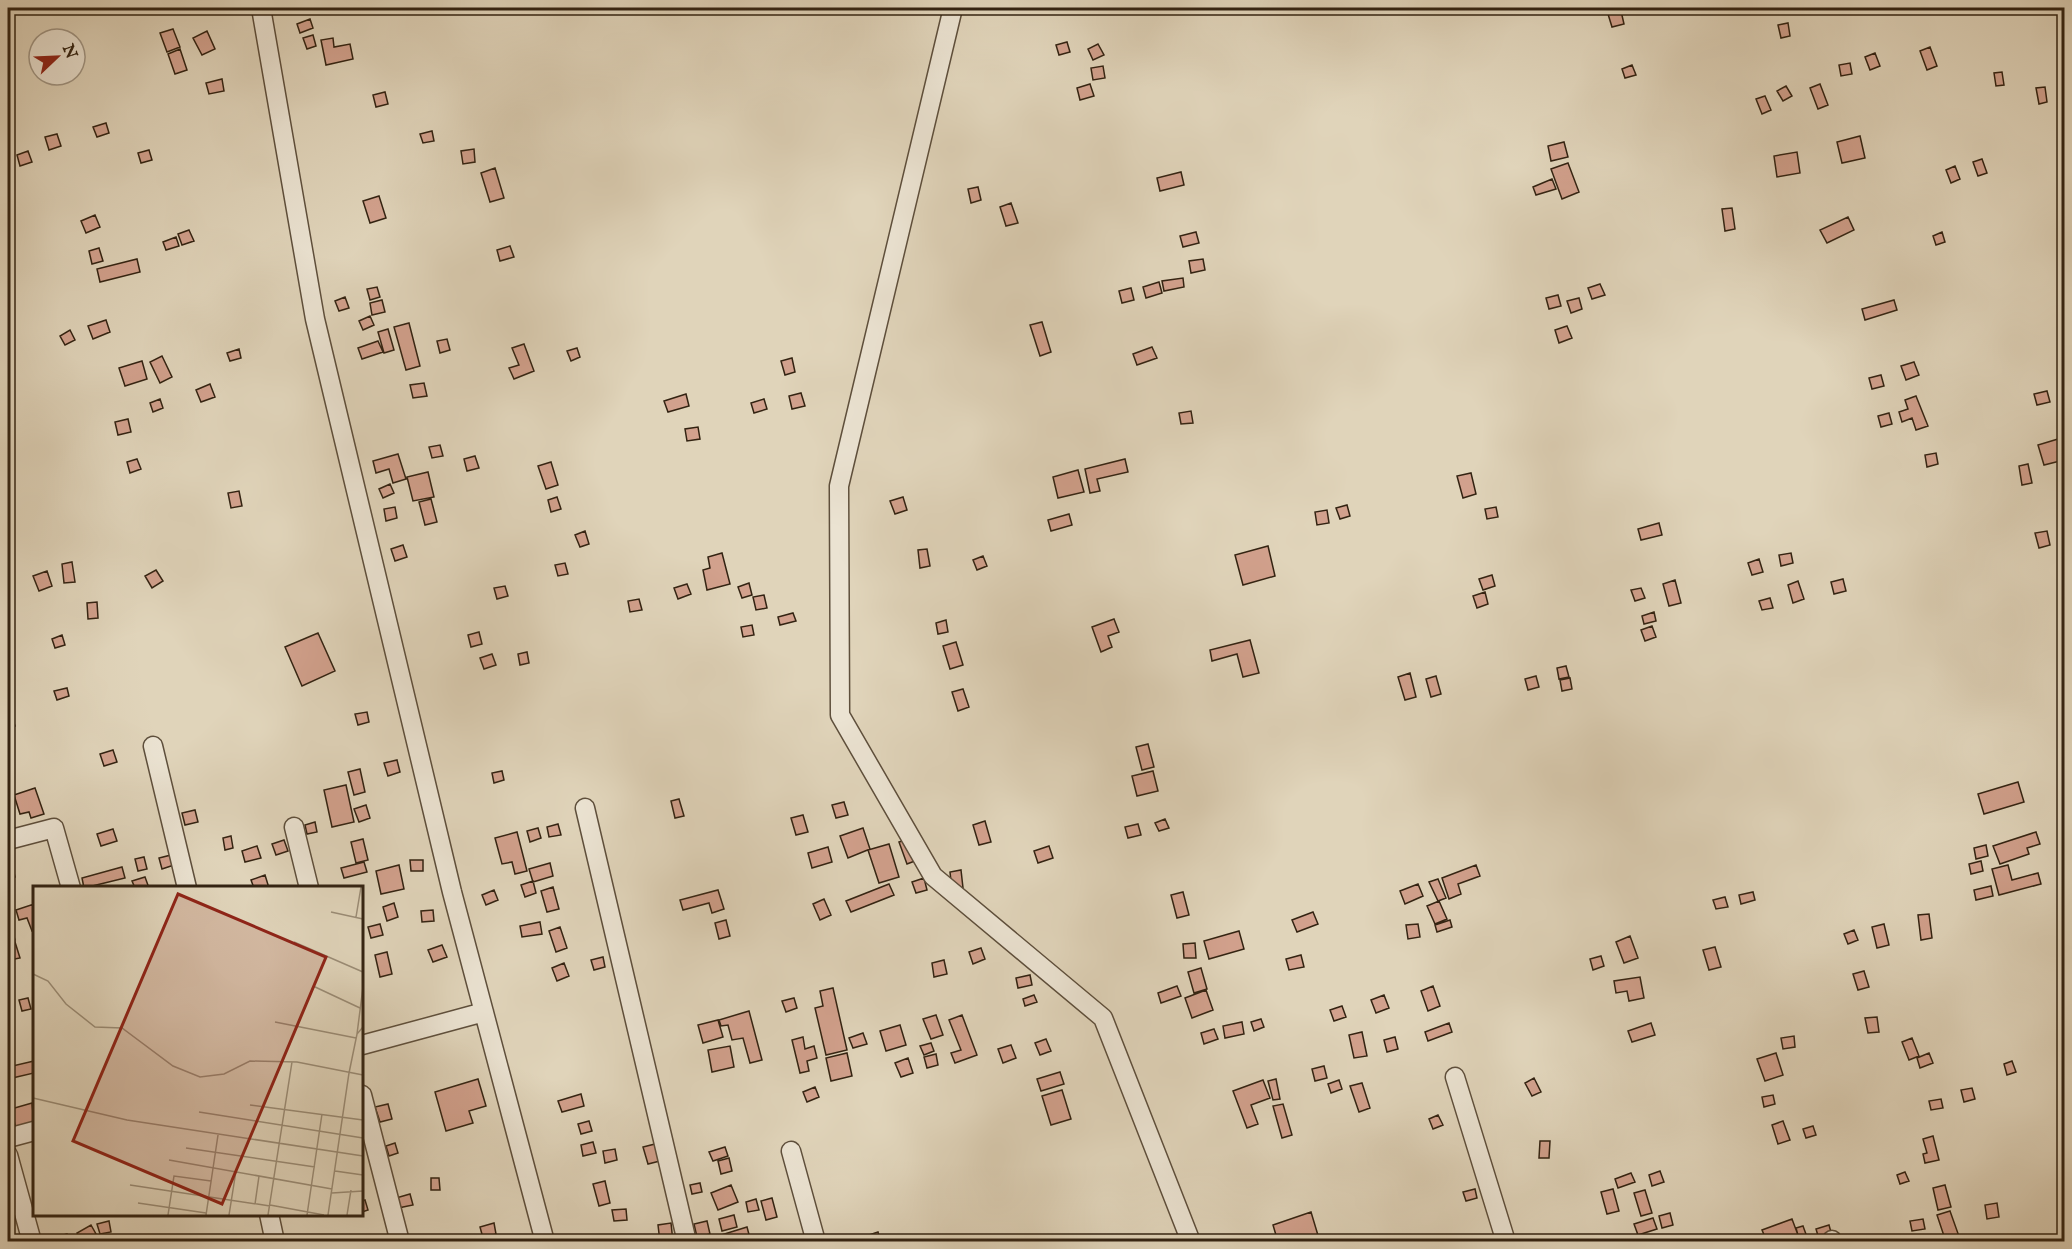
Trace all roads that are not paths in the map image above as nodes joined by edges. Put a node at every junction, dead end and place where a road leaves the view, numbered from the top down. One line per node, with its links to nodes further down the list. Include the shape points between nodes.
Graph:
1 (261, 8): 10 (street, via 315,319)
2 (951, 8): 25 (street, via 839,486 840,715 933,876 1103,1018)
3 (153, 746): 8 (street)
4 (585, 808): 23 (street)
5 (294, 827): 9 (street)
6 (8, 840): 7 (street, via 54,828)
7 (70, 886)
8 (187, 886)
9 (309, 886)
10 (484, 1012): 11 (street); 22 (street)
11 (363, 1045)
12 (1455, 1077): 26 (street)
13 (363, 1099): 21 (street)
14 (33, 1131): 15 (street)
15 (8, 1138)
16 (791, 1151): 24 (street)
17 (8, 1155): 19 (street)
18 (269, 1216): 20 (street)
19 (32, 1242)
20 (275, 1242)
21 (400, 1242)
22 (545, 1242)
23 (687, 1242)
24 (816, 1242)
25 (1191, 1242)
26 (1506, 1242)

